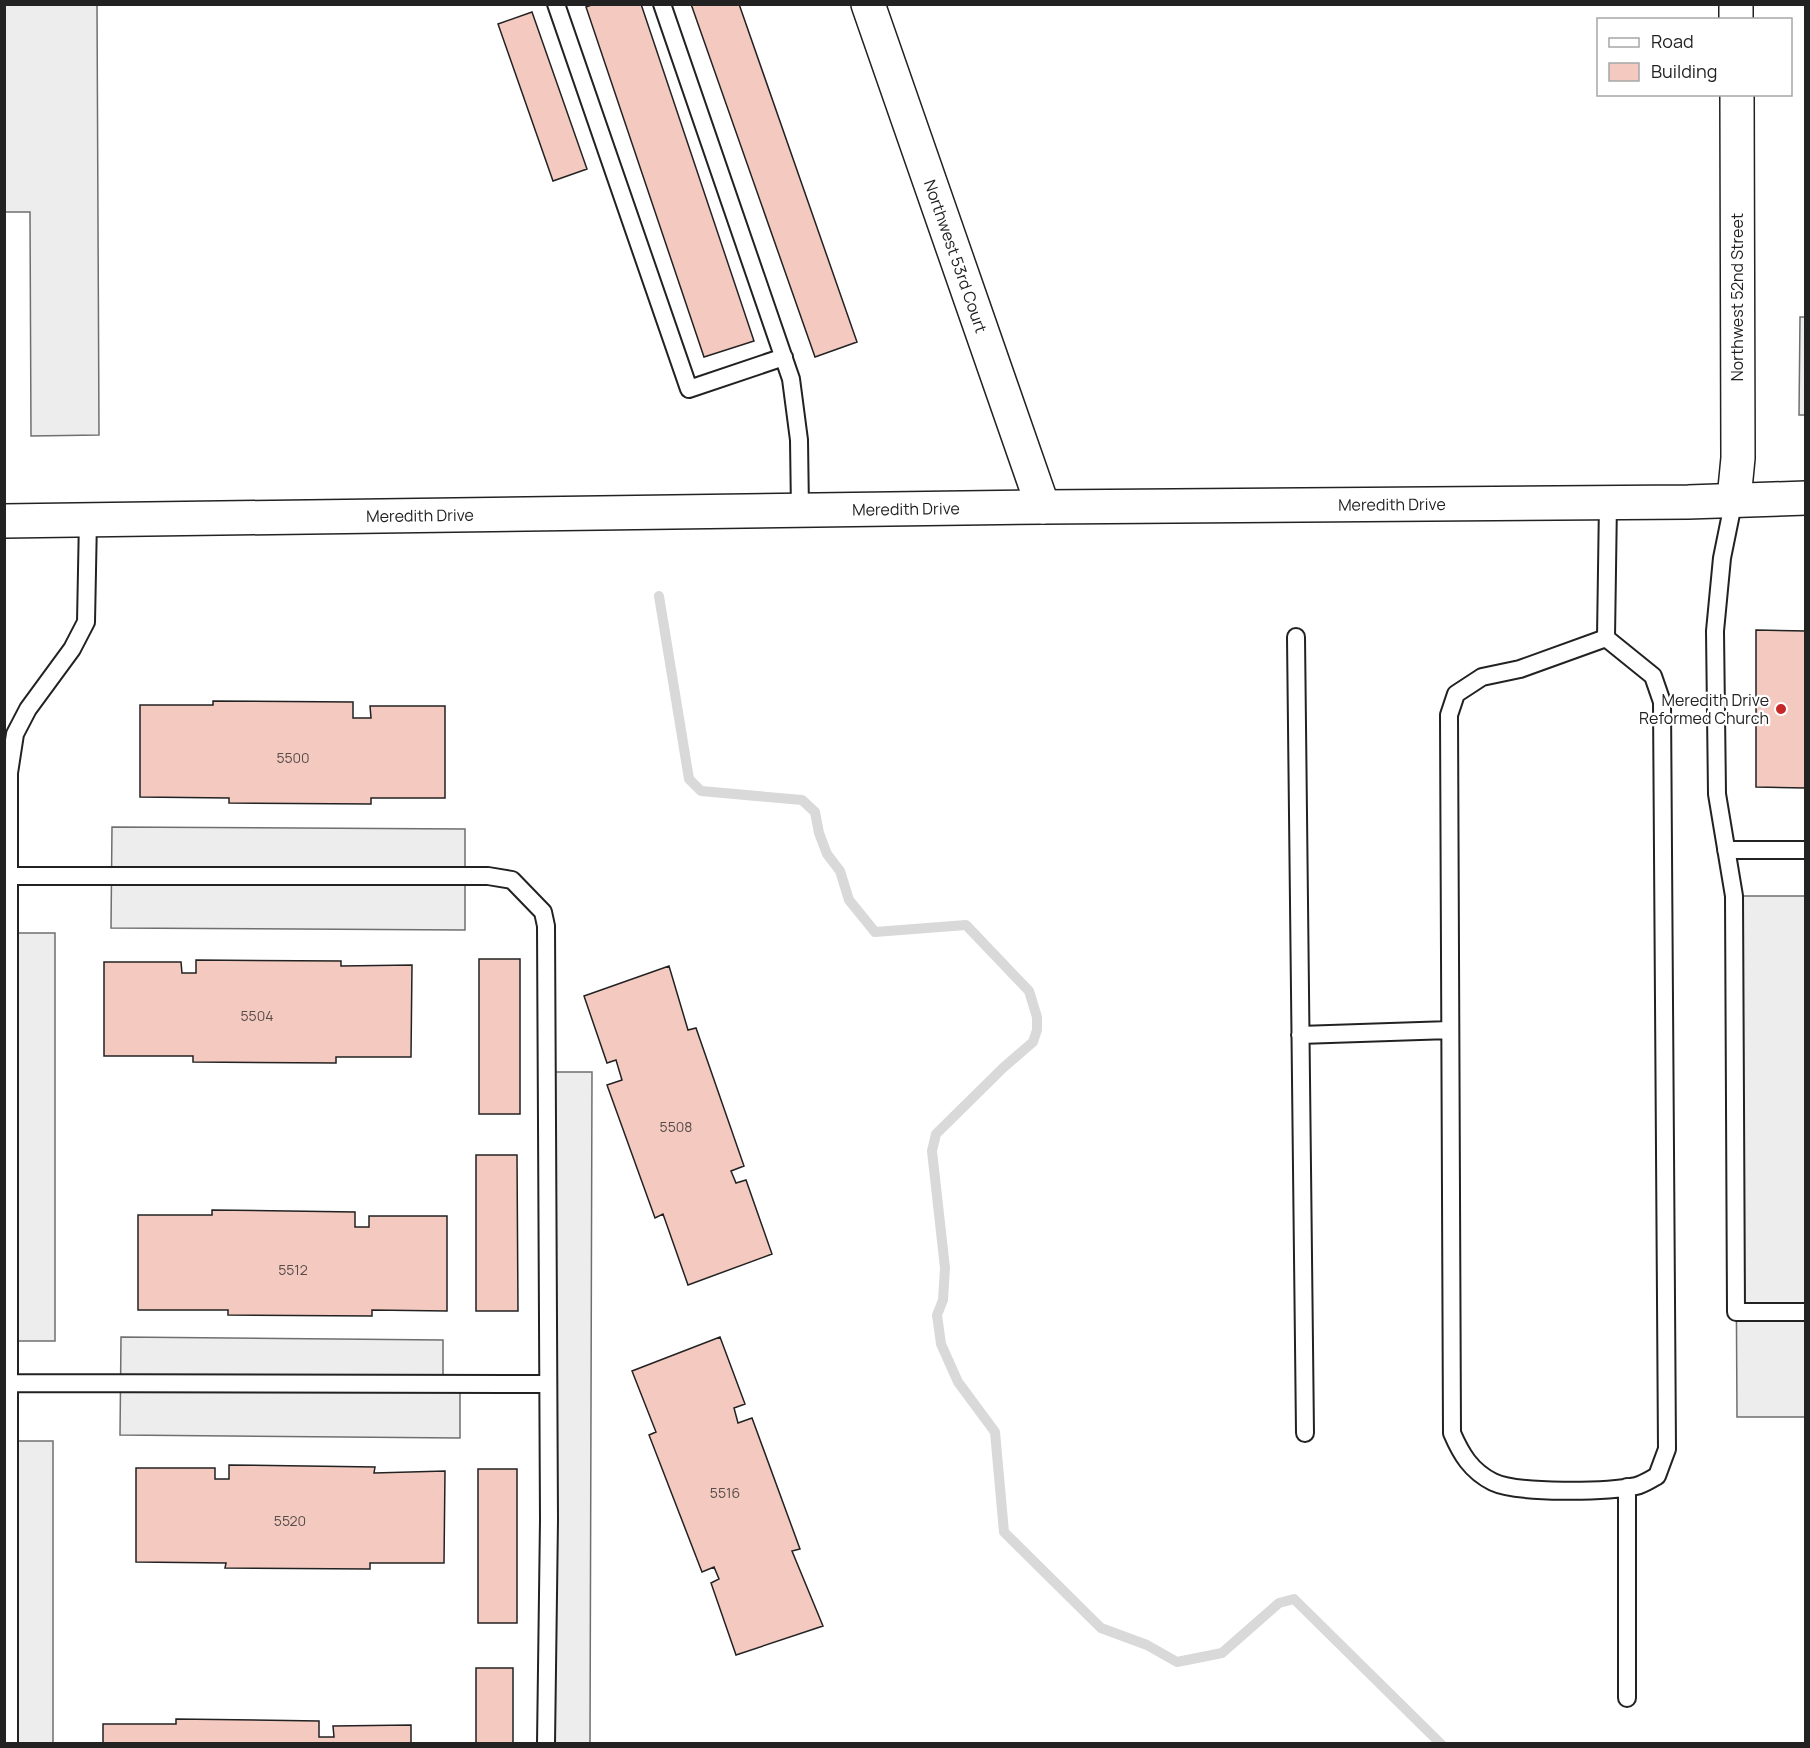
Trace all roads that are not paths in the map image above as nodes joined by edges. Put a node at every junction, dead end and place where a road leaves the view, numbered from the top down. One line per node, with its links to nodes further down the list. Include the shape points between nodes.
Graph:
1 (556, 4): 5 (lane, via 689,389)
2 (663, 4): 5 (lane)
3 (868, 4): 9 (main road, Northwest 53rd Court)
4 (1737, 96): 7 (main road, Northwest 52nd Street, via 1738,458)
5 (784, 357): 10 (lane, via 796,413)
6 (1806, 498): 7 (main road, Meredith Drive)
7 (1734, 499): 8 (main road, Meredith Drive); 15 (lane, via 1722,558 1715,631 1717,794)
8 (1608, 502): 9 (main road, Meredith Drive); 14 (lane)
9 (1043, 507): 10 (main road, Meredith Drive)
10 (800, 510): 11 (main road, Meredith Drive)
11 (88, 519): 12 (main road, Meredith Drive); 17 (lane, via 86,622 15,734 9,772)
12 (4, 521)
13 (1296, 637): 19 (lane)
14 (1606, 638): 18 (lane, via 1520,669 1482,677 1456,694 1449,715); 24 (lane, via 1653,676 1662,702 1667,1449 1657,1476)
15 (1726, 850): 16 (lane); 20 (lane, via 1734,896 1736,1312)
16 (1806, 850)
17 (9, 876): 21 (lane); 22 (lane, via 465,875 512,880 531,896 543,912 546,926)
18 (1450, 1030): 19 (lane); 24 (lane, via 1452,1433 1462,1455 1494,1482 1527,1491)
19 (1300, 1035): 23 (lane)
20 (1806, 1312)
21 (9, 1383): 22 (lane); 26 (lane)
22 (548, 1384): 27 (lane)
23 (1305, 1433)
24 (1627, 1487): 25 (lane)
25 (1627, 1698)
26 (9, 1743)
27 (546, 1743)

